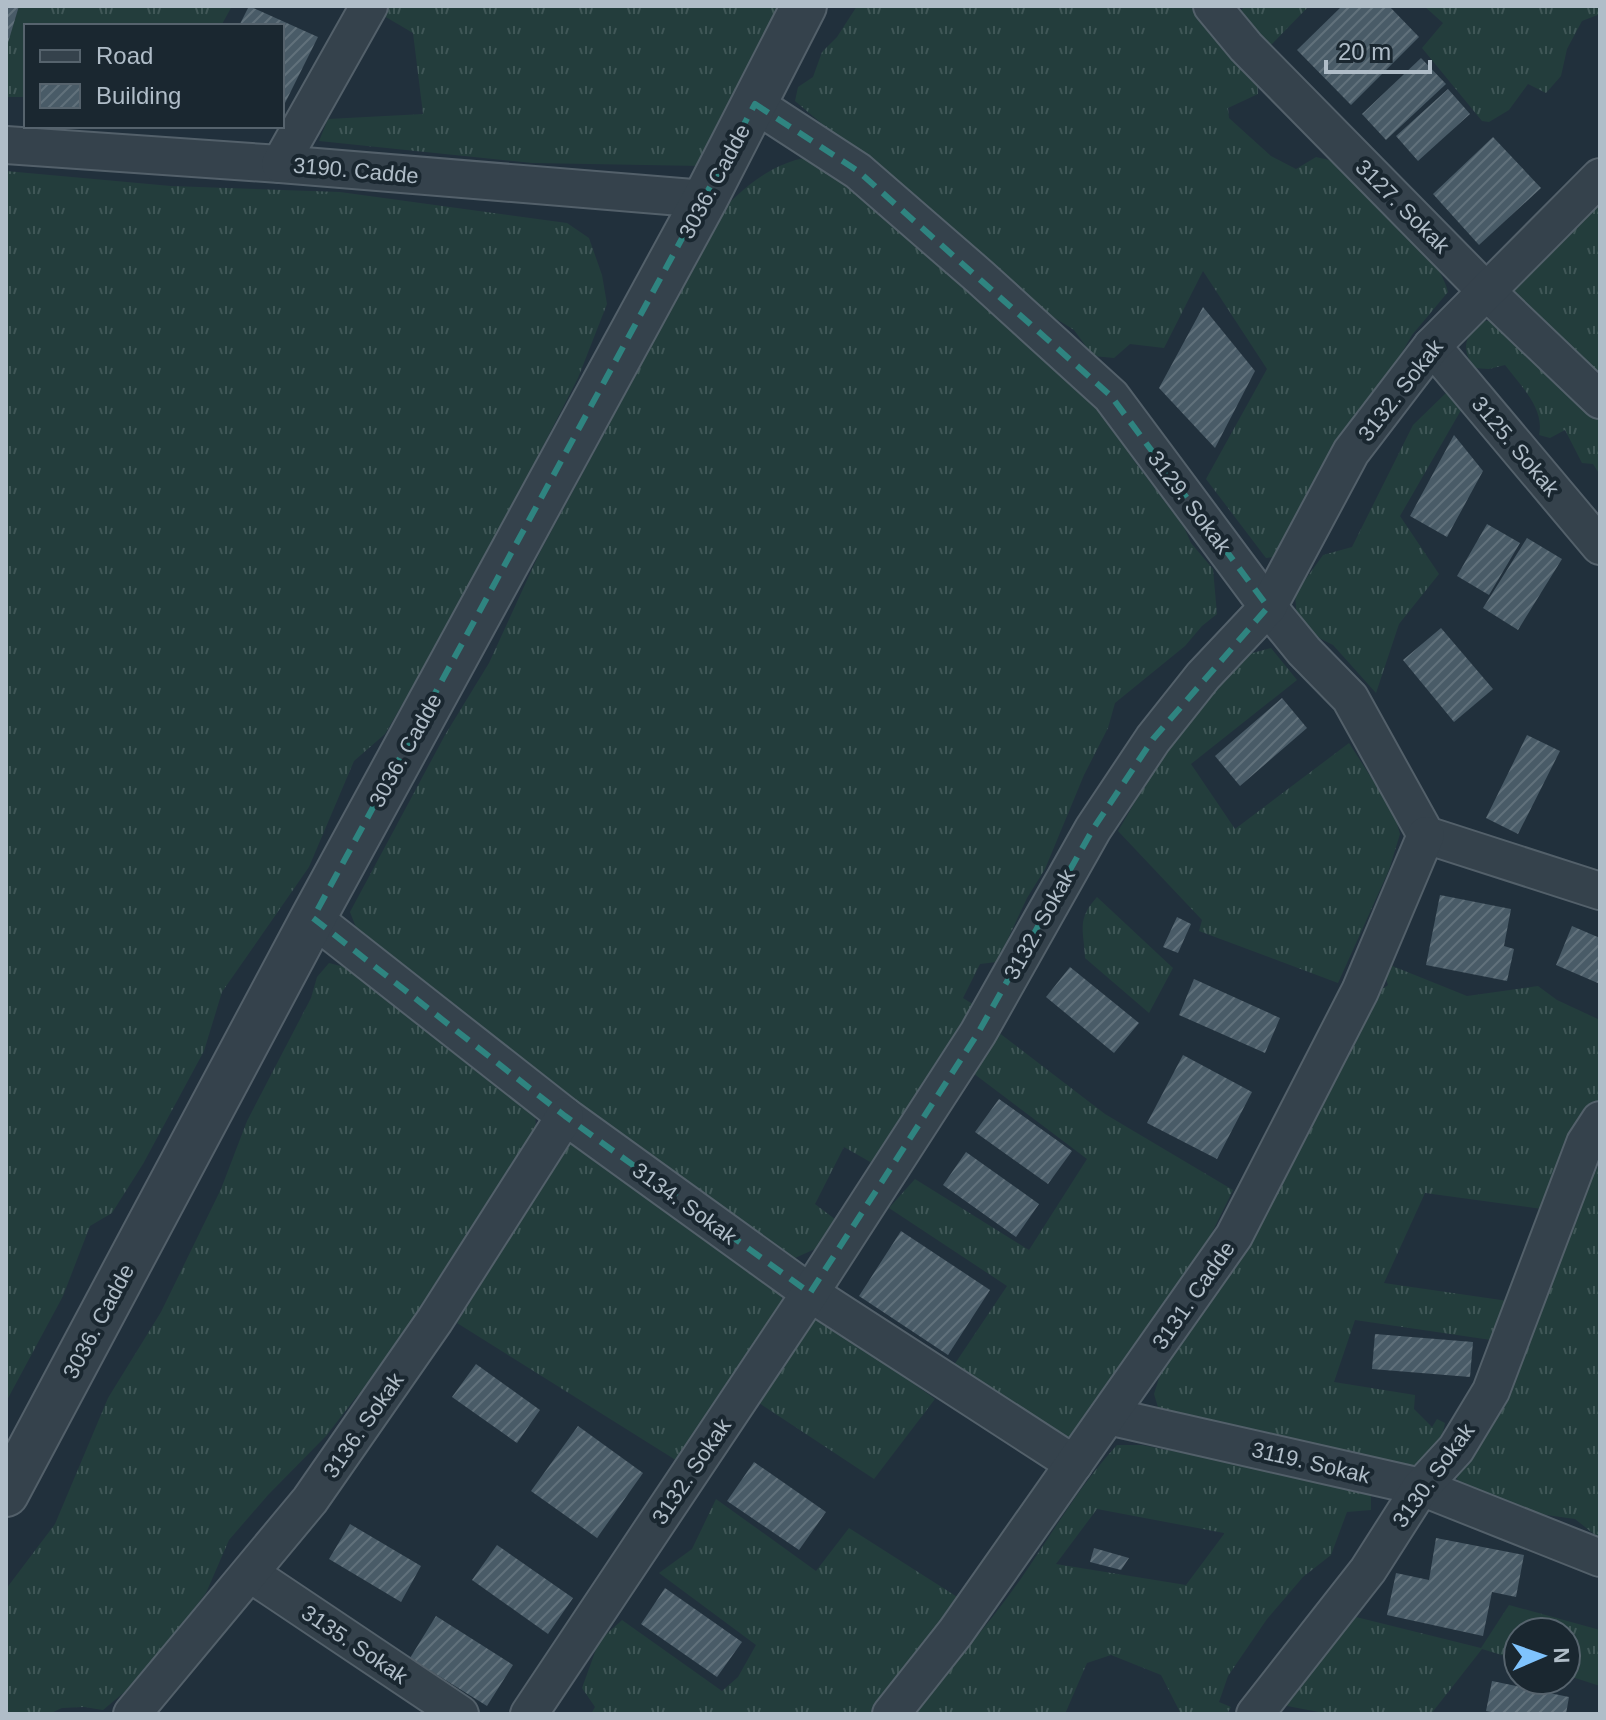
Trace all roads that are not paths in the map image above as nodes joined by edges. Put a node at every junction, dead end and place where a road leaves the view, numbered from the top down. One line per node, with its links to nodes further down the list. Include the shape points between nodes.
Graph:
1 (369, 6): 6 (street)
2 (804, 6): 4 (street, 3036. Cadde)
3 (1212, 6): 9 (street, 3127. Sokak)
4 (755, 104): 8 (street, 3036. Cadde); 13 (street, 3129. Sokak, via 858,171 1111,396)
5 (6, 145): 6 (street, 3190. Cadde)
6 (280, 164): 8 (street, 3190. Cadde)
7 (1600, 177): 9 (street, 3132. Sokak)
8 (705, 199): 16 (street, 3036. Cadde)
9 (1485, 290): 10 (street, 3132. Sokak); 11 (street, 3127. Sokak)
10 (1432, 346): 12 (street, 3125. Sokak); 13 (street, 3132. Sokak, via 1351,452)
11 (1600, 400)
12 (1600, 546)
13 (1268, 607): 14 (street, 3129. Sokak, via 1350,698); 19 (street, 3132. Sokak, via 1153,739 1093,829 978,1033)
14 (1426, 835): 15 (street); 20 (street, 3131. Cadde, via 1360,991 1234,1236)
15 (1600, 891)
16 (313, 918): 17 (street, 3134. Sokak); 23 (street, 3036. Cadde)
17 (565, 1116): 19 (street, 3134. Sokak); 25 (street, 3136. Sokak, via 369,1417)
18 (1600, 1120): 22 (street, 3130. Sokak, via 1585,1143 1491,1391 1456,1449)
19 (810, 1293): 21 (street, 3134. Sokak); 28 (street, 3132. Sokak)
20 (1108, 1416): 21 (street, 3131. Cadde); 22 (street, 3119. Sokak)
21 (1074, 1464): 29 (street, 3131. Cadde)
22 (1421, 1487): 24 (street, 3119. Sokak); 30 (street, 3130. Sokak, via 1368,1570)
23 (6, 1494)
24 (1600, 1558)
25 (251, 1574): 26 (street, 3136. Sokak); 27 (street, 3135. Sokak)
26 (132, 1714)
27 (460, 1714)
28 (529, 1714)
29 (891, 1714)
30 (1255, 1714)

